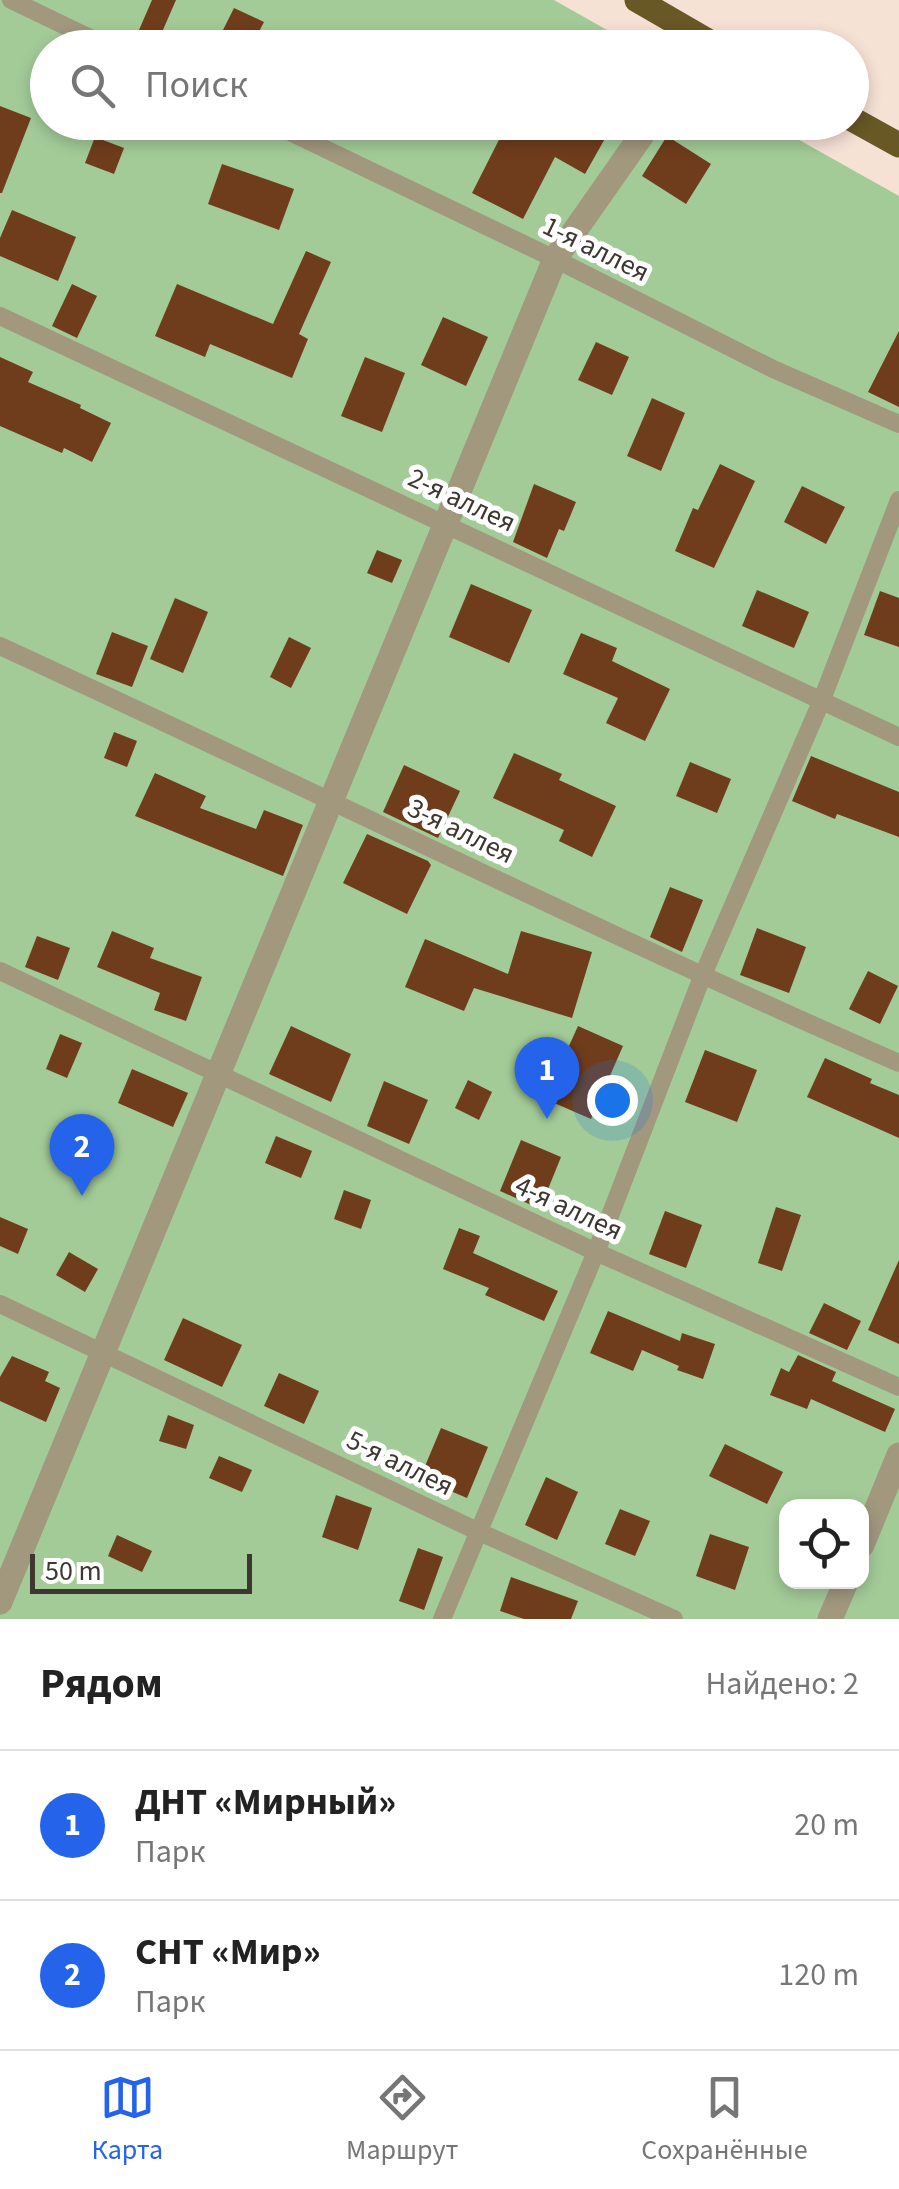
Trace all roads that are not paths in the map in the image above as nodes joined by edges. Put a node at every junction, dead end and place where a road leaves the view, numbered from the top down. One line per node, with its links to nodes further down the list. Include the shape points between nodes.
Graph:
1 (12, 0): 3 (lane)
2 (637, 0): 4 (main road)
3 (74, 30)
4 (686, 30)
5 (869, 128): 8 (main road)
6 (307, 140): 9 (lane, 1-я аллея)
7 (639, 140): 9 (street)
8 (899, 145)
9 (556, 259): 11 (lane, 1-я аллея, via 773,369); 13 (street)
10 (0, 316): 13 (lane, 2-я аллея)
11 (899, 424)
12 (899, 500): 15 (lane)
13 (446, 522): 15 (lane, 2-я аллея); 17 (street)
14 (0, 646): 17 (lane, 3-я аллея)
15 (821, 702): 16 (lane, 2-я аллея); 19 (lane)
16 (899, 737)
17 (332, 799): 19 (lane, 3-я аллея); 21 (street)
18 (0, 970): 21 (lane)
19 (702, 977): 20 (lane, 3-я аллея); 22 (lane)
20 (899, 1063)
21 (219, 1072): 22 (lane, 4-я аллея); 24 (street)
22 (596, 1252): 25 (lane, 4-я аллея); 28 (lane)
23 (0, 1304): 24 (lane)
24 (104, 1352): 28 (lane, 5-я аллея); 30 (street)
25 (899, 1387)
26 (899, 1455): 27 (street)
27 (869, 1527)
28 (477, 1531): 31 (lane); 32 (lane, 5-я аллея)
29 (843, 1589): 33 (street)
30 (0, 1602)
31 (442, 1619)
32 (674, 1619)
33 (830, 1619)

